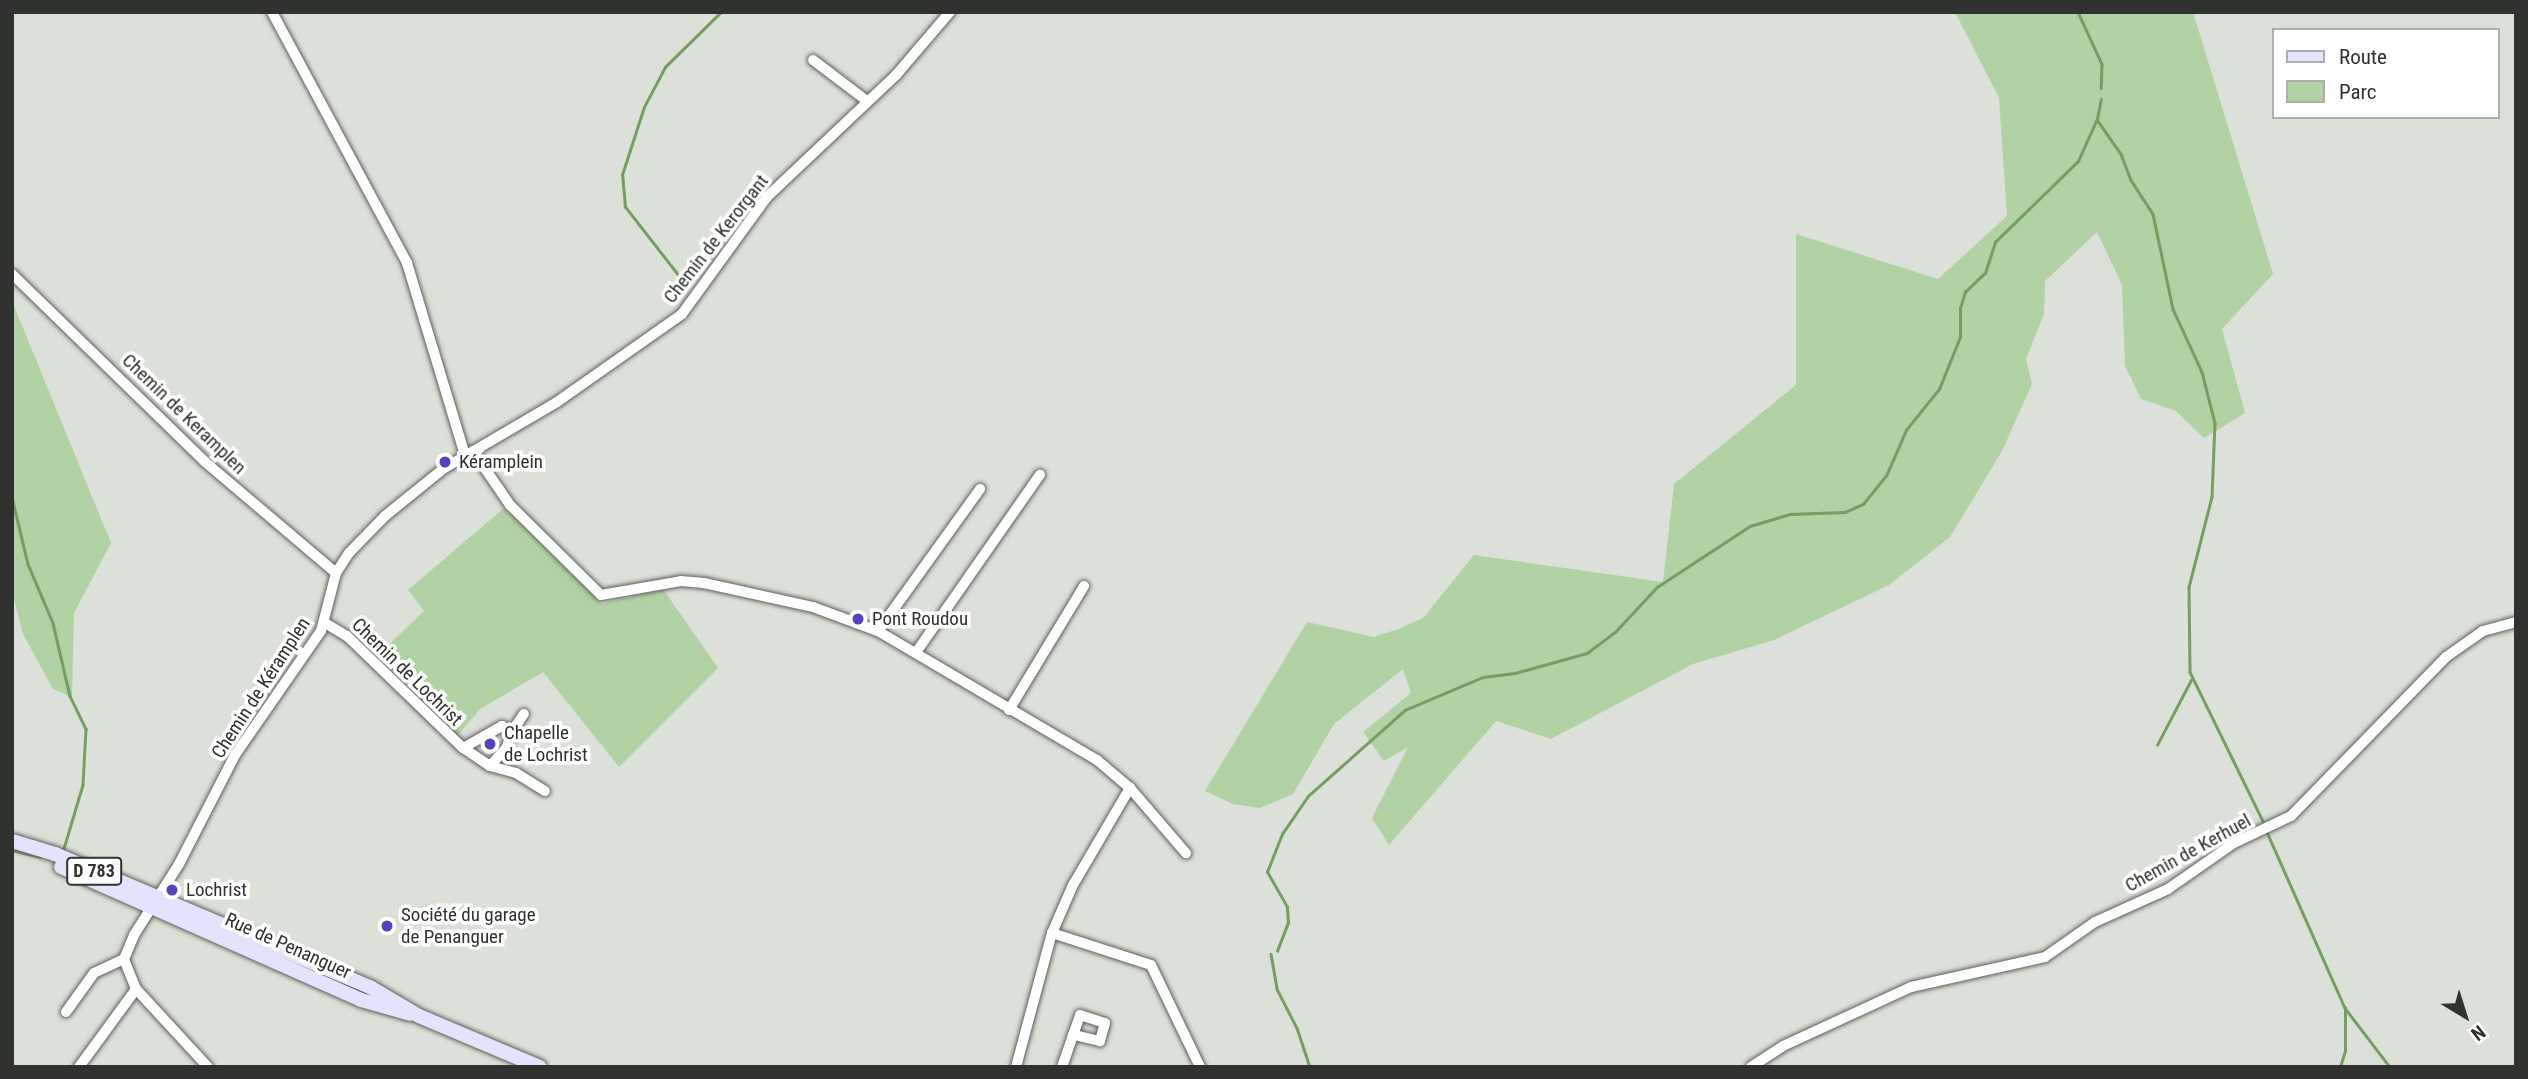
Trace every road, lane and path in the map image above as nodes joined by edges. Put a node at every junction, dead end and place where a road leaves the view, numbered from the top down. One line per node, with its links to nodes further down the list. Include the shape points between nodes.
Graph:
1 (272, 12): 6 (street, via 407,262)
2 (950, 12): 4 (street, Chemin de Kerorgant, via 912,59)
3 (813, 60): 4 (street)
4 (867, 101): 6 (street, Chemin de Kerorgant, via 766,197 682,314 547,409)
5 (12, 274): 9 (street, Chemin de Keramplen, via 196,453)
6 (469, 453): 9 (street, Chemin de Kéramplen, via 385,516); 13 (street, via 510,505 601,595 681,581 704,583 813,607)
7 (1040, 475): 14 (street)
8 (980, 489): 13 (street)
9 (336, 573): 12 (street, Chemin de Kéramplen)
10 (1084, 586): 15 (street)
11 (2516, 622): 36 (street, Chemin de Kerhuel, via 2483,631 2446,657 2291,816 2234,844 2168,889 2095,922 2045,957 1911,987 1783,1046)
12 (325, 623): 18 (street, Chemin de Lochrist, via 347,636); 24 (street, Chemin de Kéramplen, via 235,755)
13 (878, 631): 14 (street)
14 (918, 651): 15 (street)
15 (1009, 710): 20 (street, via 1097,760)
16 (524, 715): 17 (street)
17 (511, 733): 18 (street, Chemin de Lochrist, via 502,726); 19 (street, via 507,747)
18 (463, 748): 19 (street, Chemin de Lochrist)
19 (490, 766): 21 (street, Chemin de Lochrist, via 516,773)
20 (1130, 788): 23 (street); 25 (street, via 1073,885)
21 (545, 791)
22 (12, 841): 24 (main road, Rue de Penanguer / D 783, via 50,863)
23 (1186, 853)
24 (154, 903): 26 (street, Chemin de Kéramplen); 32 (main road, Rue de Penanguer / D 783, via 361,1000 419,1016)
25 (1052, 933): 33 (street); 35 (street, via 1151,965)
26 (124, 959): 27 (street); 28 (street, via 94,972)
27 (136, 989): 30 (street); 31 (street)
28 (66, 1012)
29 (1073, 1035): 34 (street)
30 (79, 1067)
31 (208, 1067)
32 (540, 1067)
33 (1016, 1067)
34 (1062, 1067)
35 (1200, 1067)
36 (1752, 1067)

